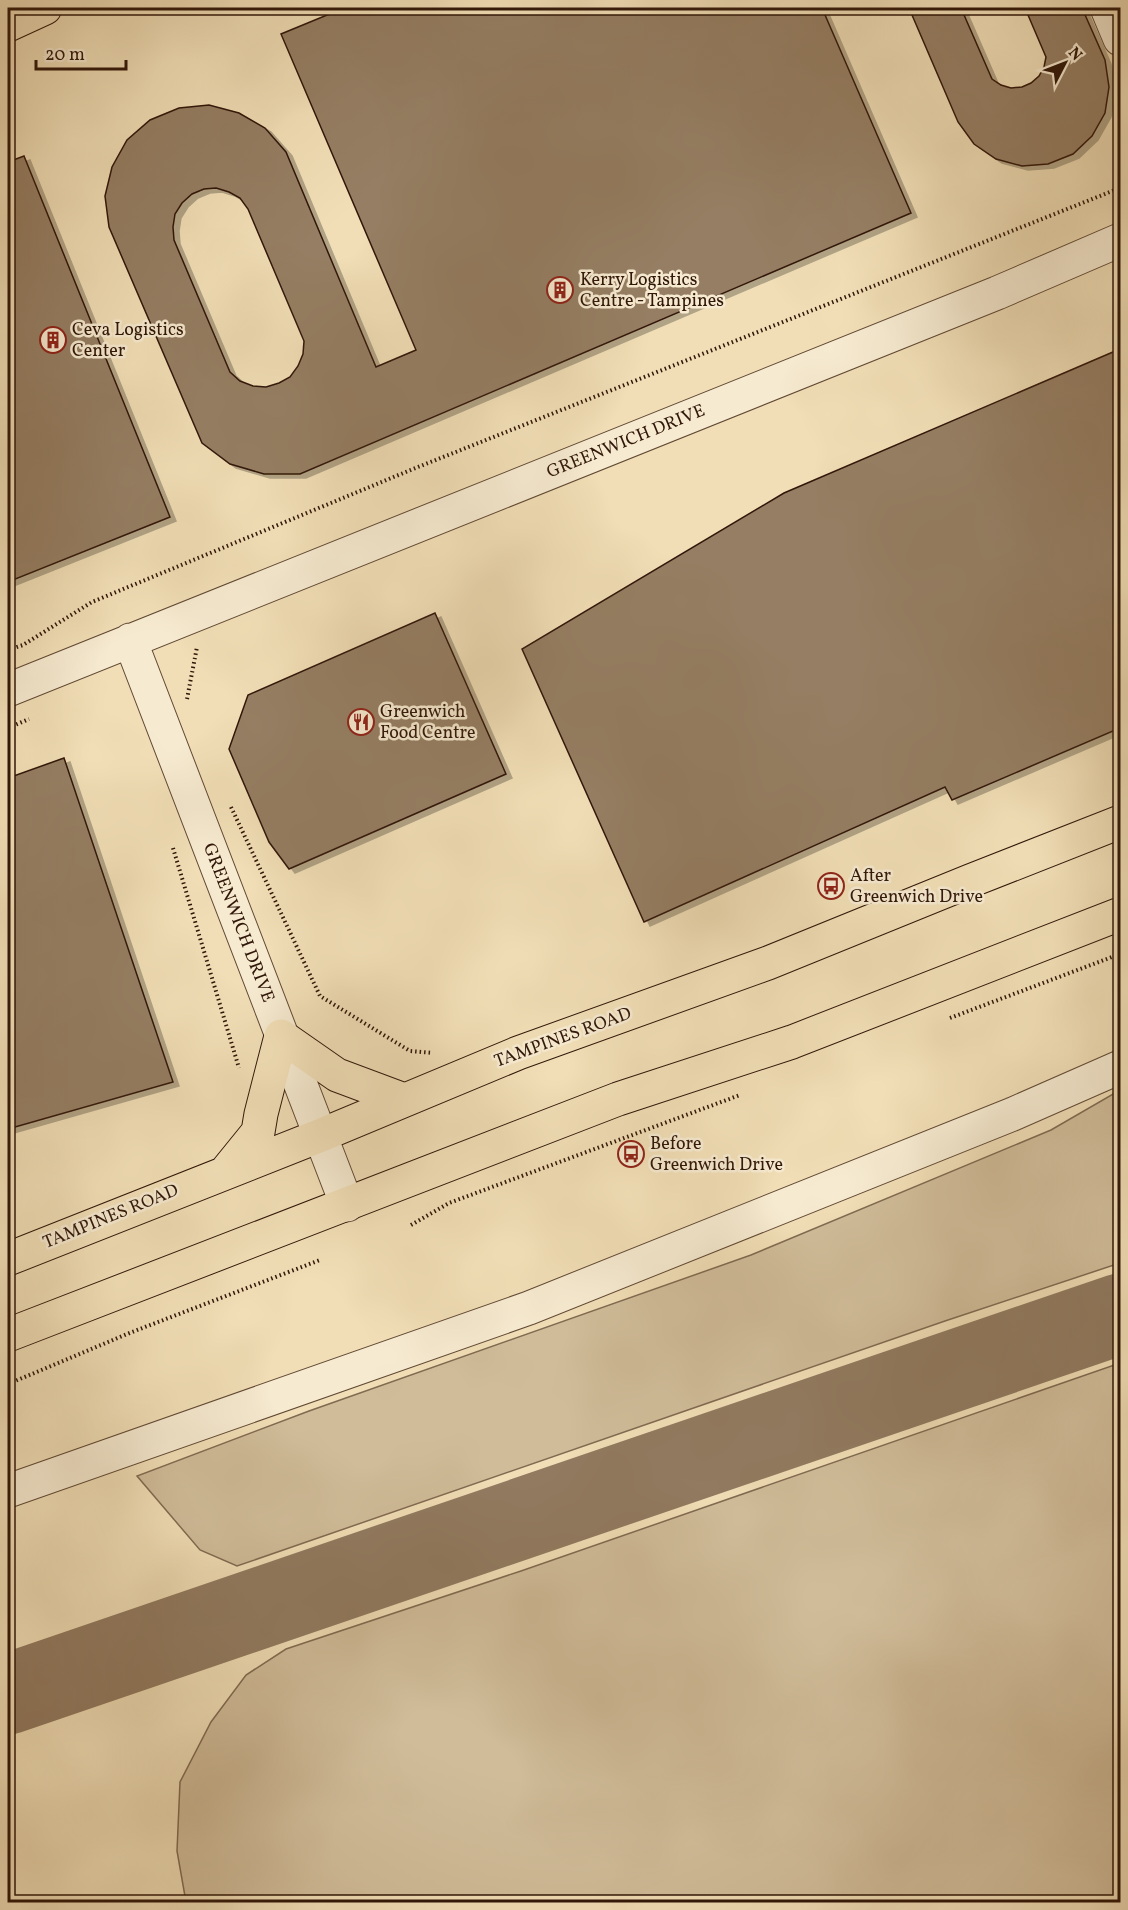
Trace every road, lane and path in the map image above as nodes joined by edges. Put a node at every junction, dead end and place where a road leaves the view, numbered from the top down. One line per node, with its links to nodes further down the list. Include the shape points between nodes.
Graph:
1 (45, 8): 3 (main road)
2 (1107, 8): 4 (lane)
3 (8, 25)
4 (1120, 39)
5 (1120, 188): 9 (path, via 125,588 92,602)
6 (1120, 240): 7 (lane, GREENWICH DRIVE, via 997,293)
7 (130, 640): 10 (lane, GREENWICH DRIVE); 16 (lane, GREENWICH DRIVE)
8 (197, 647): 11 (path)
9 (8, 651)
10 (8, 690)
11 (185, 710)
12 (230, 806): 17 (path, via 320,996 410,1051)
13 (1120, 822): 20 (main road, TAMPINES ROAD, via 768,963 518,1053)
14 (173, 848): 19 (path)
15 (1120, 914): 23 (main road, via 792,1042 618,1099)
16 (281, 1036): 20 (main road, via 337,1075); 21 (lane, GREENWICH DRIVE); 22 (main road, via 258,1132)
17 (444, 1054)
18 (1120, 1067): 28 (lane, via 1013,1114 529,1308)
19 (240, 1073)
20 (404, 1100): 21 (main road, TAMPINES ROAD)
21 (319, 1136): 22 (main road, TAMPINES ROAD); 23 (lane, GREENWICH DRIVE)
22 (226, 1172): 24 (main road, TAMPINES ROAD)
23 (347, 1205): 26 (main road)
24 (8, 1259)
25 (320, 1260): 27 (path)
26 (8, 1335)
27 (8, 1384)
28 (8, 1491)

